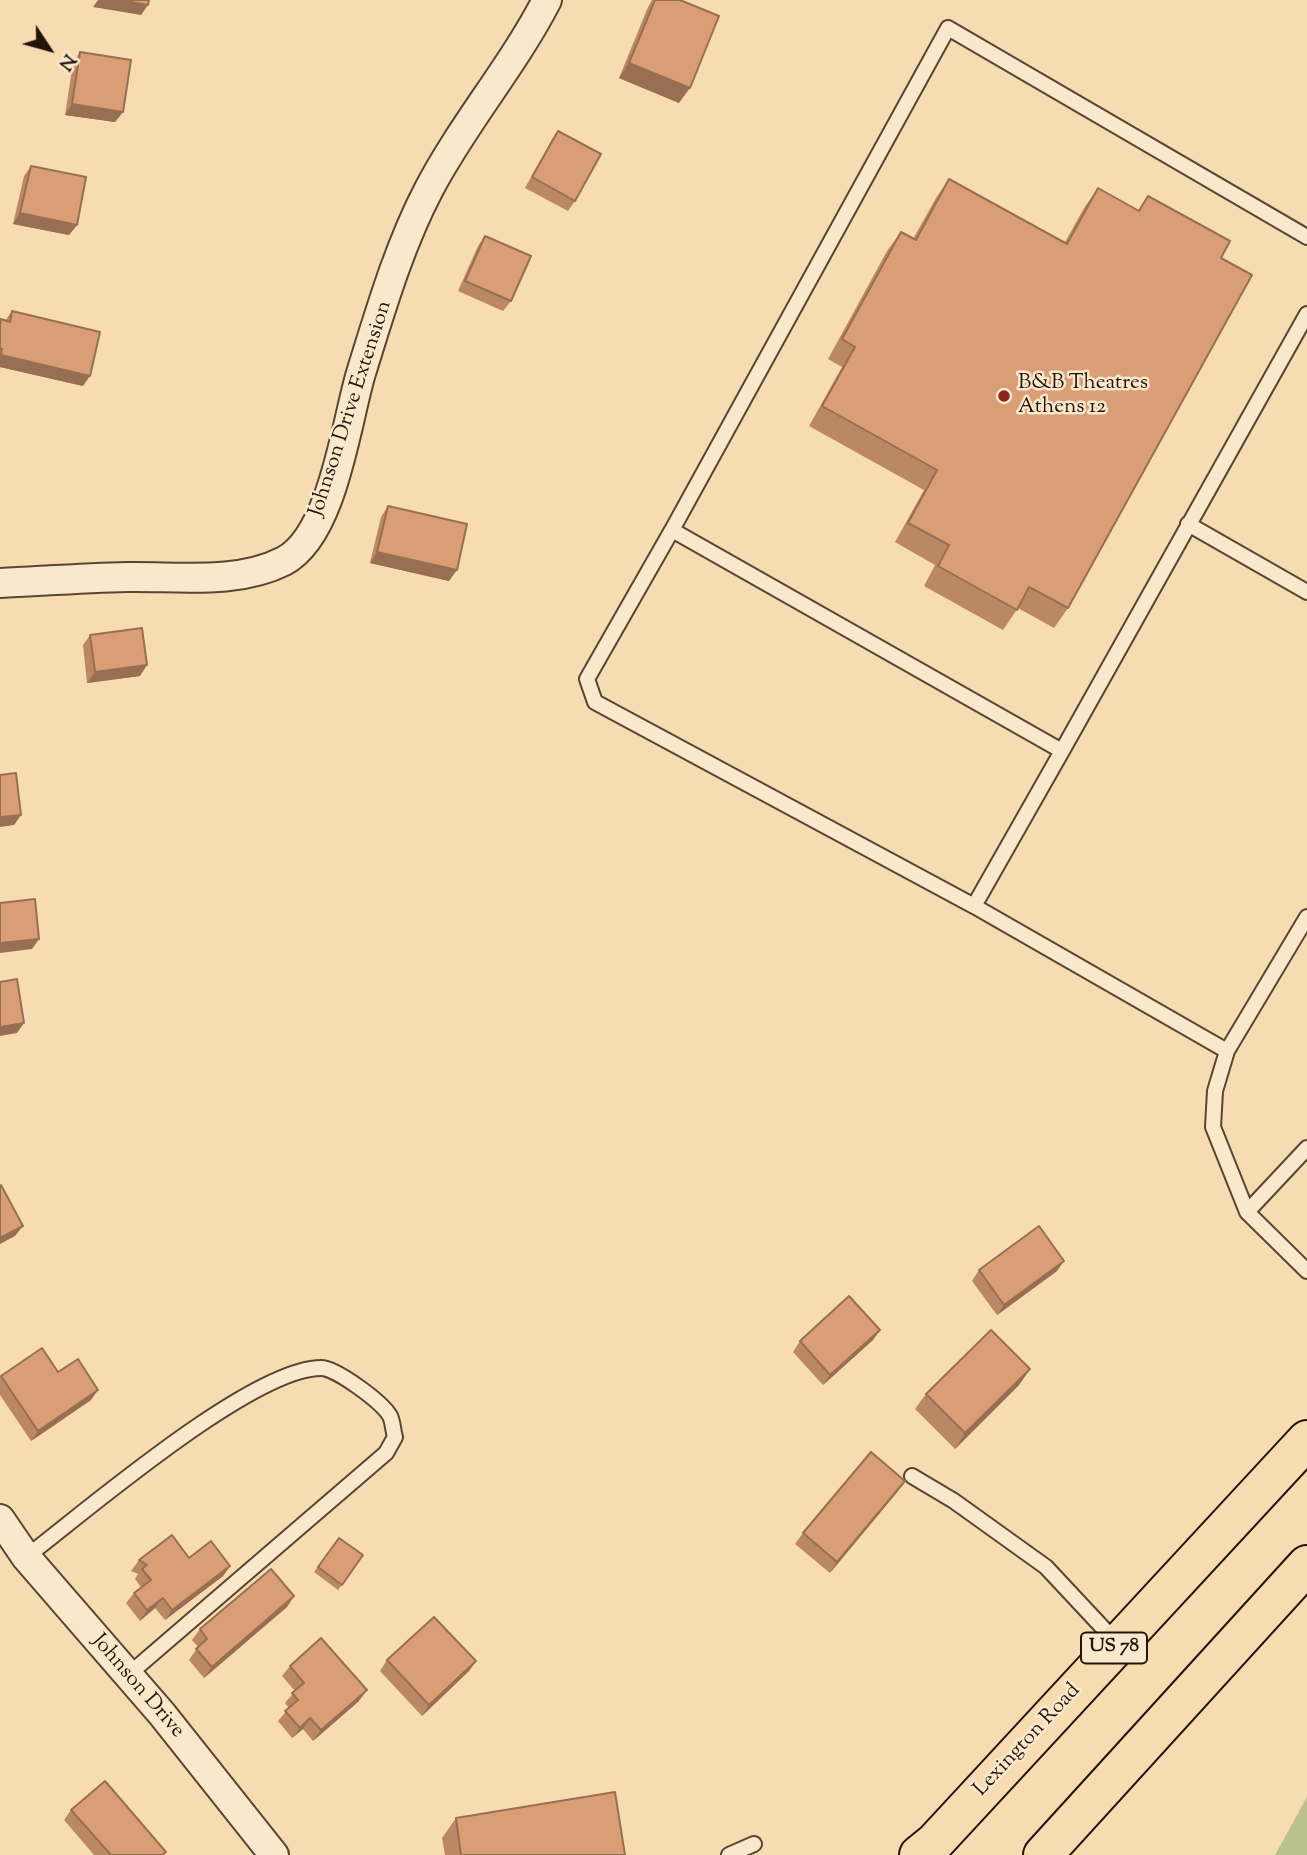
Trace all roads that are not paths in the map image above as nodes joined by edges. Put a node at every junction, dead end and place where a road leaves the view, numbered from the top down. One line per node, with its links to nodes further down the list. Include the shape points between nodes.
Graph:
1 (547, 0): 6 (street, Johnson Drive Extension, via 430,187 411,226 361,373 329,491 299,550 259,571 221,577)
2 (1307, 237): 5 (lane, via 948,28)
3 (1307, 314): 4 (lane)
4 (1188, 524): 7 (lane); 8 (lane)
5 (672, 530): 8 (lane); 9 (lane, via 587,678 595,702)
6 (0, 583)
7 (1307, 592)
8 (1062, 751): 9 (lane)
9 (974, 906): 11 (lane)
10 (1307, 918): 11 (lane)
11 (1227, 1051): 13 (lane, via 1215,1091 1213,1127)
12 (1307, 1148): 13 (lane)
13 (1247, 1212): 14 (lane)
14 (1307, 1271)
15 (1307, 1440): 20 (highway, Lexington Road / US 78)
16 (912, 1476): 20 (lane, via 1046,1567)
17 (0, 1519): 18 (street, Johnson Drive)
18 (26, 1557): 21 (street, Johnson Drive); 21 (lane, via 169,1447 264,1384 323,1368 360,1388 389,1416 395,1437 386,1453)
19 (1307, 1565): 26 (highway)
20 (1118, 1644): 25 (highway, Lexington Road / US 78)
21 (128, 1675): 23 (street, Johnson Drive)
22 (754, 1844): 24 (lane)
23 (274, 1855)
24 (729, 1855)
25 (919, 1855)
26 (1043, 1855)

